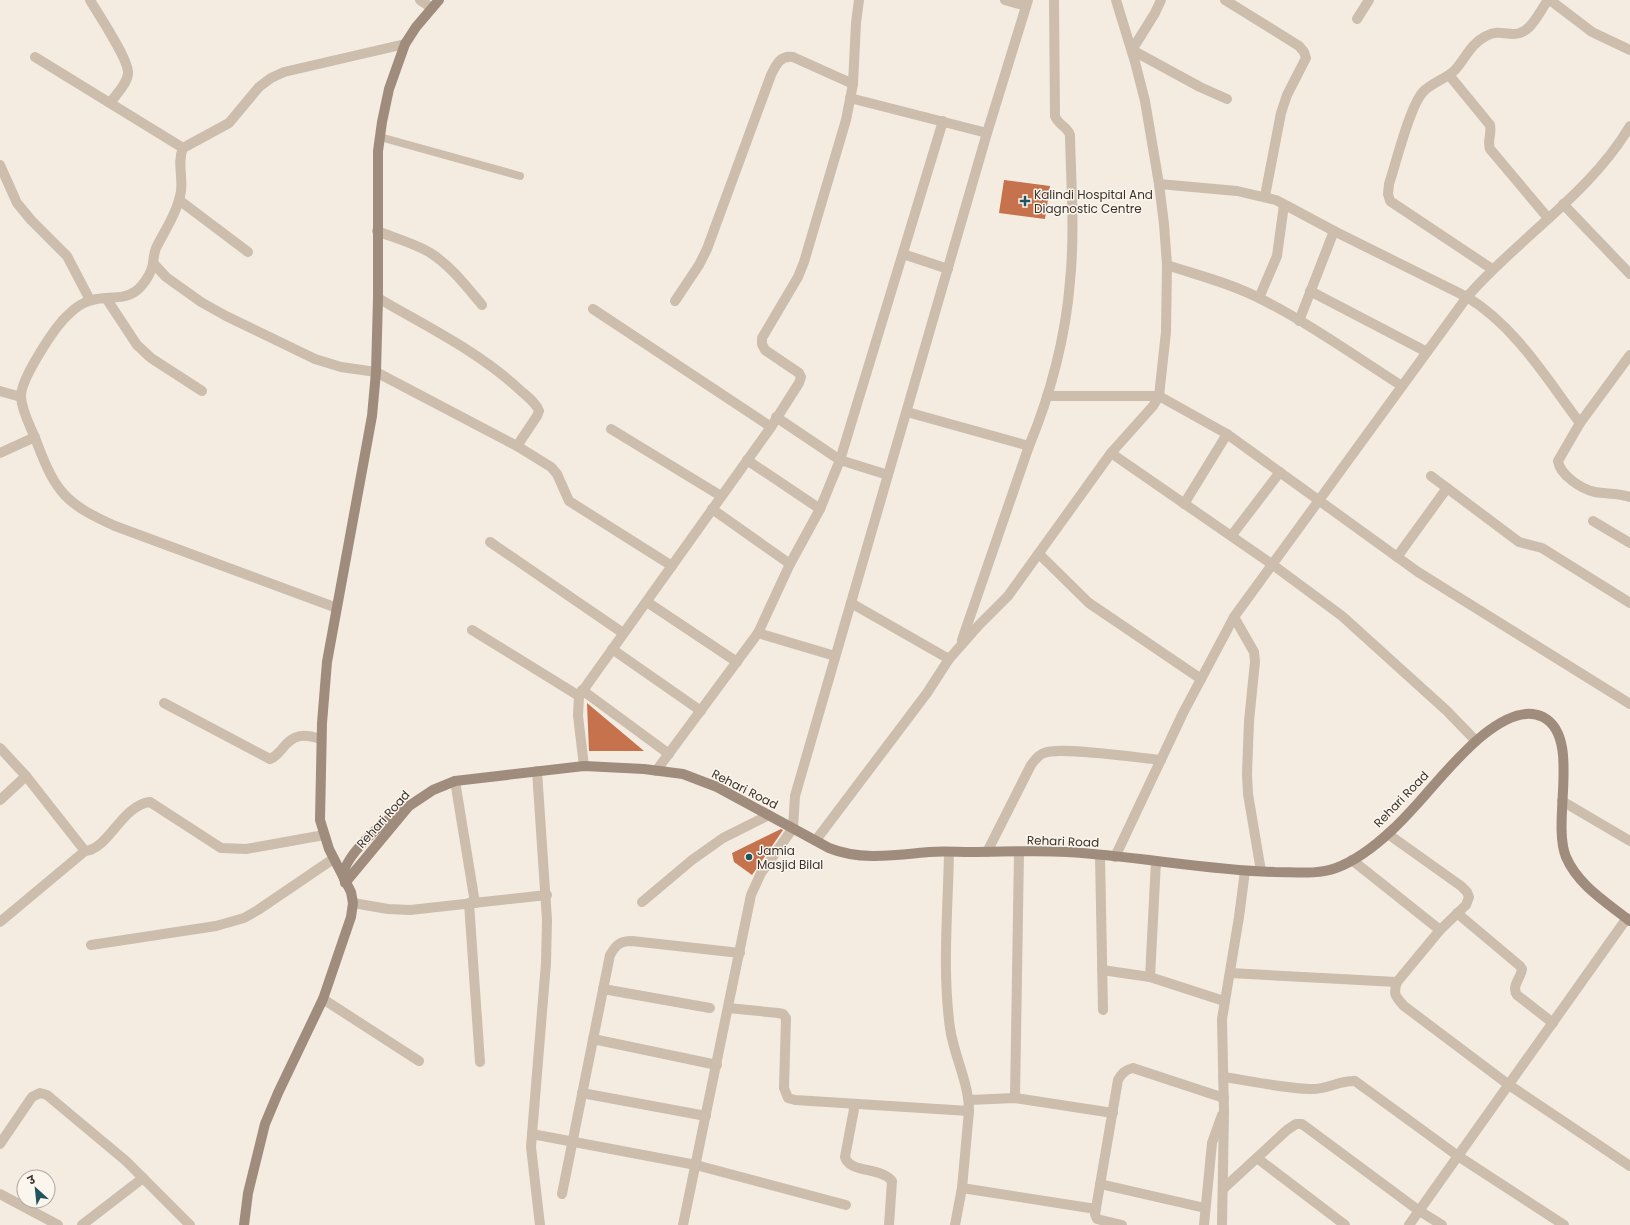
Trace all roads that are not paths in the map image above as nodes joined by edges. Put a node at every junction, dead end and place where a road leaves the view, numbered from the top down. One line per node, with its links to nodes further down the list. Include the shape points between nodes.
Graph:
1 (90, 0): 23 (street, via 128,70 128,76)
2 (420, 0): 13 (street)
3 (439, 0): 13 (main road)
4 (859, 0): 20 (street)
5 (1005, 0): 12 (street)
6 (1054, 0): 62 (street, via 1055,116 1057,122 1068,129 1070,135 1072,246 1066,318)
7 (1116, 0): 16 (street)
8 (1161, 0): 16 (street)
9 (1225, 0): 32 (street, via 1299,46 1306,58 1281,113)
10 (1369, 0): 14 (street)
11 (1549, 0): 17 (street, via 1592,32); 19 (street, via 1524,32 1495,32 1486,36 1470,49)
12 (1027, 3): 26 (street)
13 (432, 8): 15 (main road)
14 (1357, 19)
15 (404, 44): 27 (main road, via 389,89); 28 (street, via 284,72 271,78 259,87 229,123)
16 (1132, 50): 22 (street); 31 (street, via 1145,101)
17 (1630, 50)
18 (35, 57): 23 (street)
19 (1449, 75): 36 (street, via 1490,125 1490,149); 44 (street, via 1418,98 1389,184 1388,194 1390,201 1396,206)
20 (853, 84): 21 (street); 52 (street, via 793,57 782,58 777,63 707,249)
21 (850, 98): 24 (street); 66 (street, via 846,120 804,262 798,277 762,338 765,350 797,370 801,378)
22 (1227, 99)
23 (110, 103): 28 (street)
24 (943, 122): 26 (street); 40 (street)
25 (1630, 126): 34 (street, via 1609,158)
26 (987, 133): 43 (street)
27 (380, 137): 30 (lane); 37 (main road)
28 (183, 148): 33 (street, via 180,154 182,182)
29 (0, 165): 51 (street, via 18,203 31,220 68,256)
30 (520, 176)
31 (1160, 184): 32 (street); 42 (street)
32 (1265, 196): 35 (street)
33 (179, 200): 39 (street); 41 (street, via 153,255)
34 (1563, 204): 36 (street); 45 (street)
35 (1284, 205): 38 (street); 50 (street, via 1277,256)
36 (1548, 218): 44 (street)
37 (377, 231): 49 (main road); 53 (street, via 430,253 455,274)
38 (1334, 231): 46 (street); 47 (street)
39 (248, 252)
40 (903, 254): 43 (street); 77 (street)
41 (153, 263): 48 (street, via 145,283 136,291 128,296); 58 (street, via 166,277 201,302 303,354 342,367)
42 (1166, 265): 50 (street); 63 (street, via 1166,332)
43 (948, 269): 65 (street)
44 (1492, 269): 47 (street)
45 (1630, 274)
46 (1310, 291): 55 (street); 56 (street)
47 (1467, 297): 56 (street); 67 (street, via 1484,307 1508,328)
48 (106, 298): 51 (street); 61 (street, via 137,345 151,358)
49 (378, 298): 58 (main road); 72 (street, via 487,363 535,403 539,411 537,416)
50 (1258, 298): 55 (street)
51 (90, 300): 64 (street, via 69,314 56,328 26,380)
52 (675, 301)
53 (482, 305)
54 (593, 308): 68 (street)
55 (1299, 321): 59 (street)
56 (1428, 352): 59 (street)
57 (1630, 355): 67 (street)
58 (376, 372): 72 (street); 100 (main road, via 372,416)
59 (1402, 386): 84 (street)
60 (0, 391): 64 (street)
61 (202, 391)
62 (1047, 396): 63 (street); 73 (street, via 1041,419)
63 (1158, 396): 70 (street); 75 (street, via 1153,406)
64 (21, 397): 71 (street)
65 (907, 412): 73 (street); 79 (street)
66 (776, 417): 68 (street); 77 (street)
67 (1580, 424): 83 (street, via 1560,454 1559,467 1564,474 1586,489)
68 (771, 426): 76 (street)
69 (611, 429): 82 (street)
70 (1227, 434): 78 (street); 85 (street)
71 (35, 437): 74 (street); 100 (street, via 48,471 59,489 86,513)
72 (517, 446): 96 (street, via 554,471 572,504)
73 (1029, 446): 105 (street)
74 (0, 453)
75 (1111, 453): 85 (street); 92 (street)
76 (747, 460): 82 (street); 87 (street)
77 (840, 460): 79 (street); 87 (street)
78 (1280, 472): 84 (street); 89 (street)
79 (888, 475): 98 (street)
80 (1431, 476): 81 (street)
81 (1447, 488): 93 (street); 99 (street, via 1519,542 1542,548)
82 (721, 496): 86 (street)
83 (1630, 497)
84 (1319, 502): 93 (street); 95 (street)
85 (1184, 504): 89 (street)
86 (712, 509): 94 (street); 96 (street)
87 (820, 509): 94 (street)
88 (1593, 520): 91 (street)
89 (1232, 536): 95 (street)
90 (490, 542): 103 (street)
91 (1630, 543)
92 (1039, 554): 105 (street, via 1008,596); 110 (street, via 1089,603)
93 (1397, 557): 113 (street)
94 (790, 564): 104 (street)
95 (1273, 564): 101 (street); 116 (street, via 1342,616)
96 (672, 566): 97 (street)
97 (647, 602): 103 (street); 109 (street)
98 (851, 603): 107 (street); 108 (street)
99 (1630, 603)
100 (337, 608): 115 (main road, via 327,662)
101 (1234, 617): 110 (street); 143 (street, via 1254,652 1247,774)
102 (472, 630): 111 (street)
103 (623, 633): 106 (street)
104 (758, 633): 107 (street); 109 (street)
105 (961, 644): 108 (street)
106 (612, 649): 111 (street); 114 (street)
107 (836, 656): 128 (street, via 795,796)
108 (949, 659): 131 (street, via 927,693)
109 (737, 662): 114 (street)
110 (1201, 679): 119 (street)
111 (581, 693): 118 (street); 120 (street, via 578,716)
112 (164, 703): 115 (street, via 270,759 295,737 305,735)
113 (1630, 704)
114 (701, 711): 118 (street)
115 (322, 739): 130 (main road, via 320,820)
116 (1476, 740): 126 (main road, Rehari Road, via 1516,716 1539,715 1551,722 1562,748); 129 (main road, Rehari Road)
117 (0, 748): 123 (street)
118 (669, 754): 122 (street)
119 (1161, 760): 135 (street, via 1069,751 1044,753 1031,765); 138 (street)
120 (584, 766): 121 (main road, Rehari Road); 122 (main road, Rehari Road)
121 (537, 771): 124 (main road, Rehari Road); 145 (street)
122 (656, 771): 127 (main road, Rehari Road, via 683,774 717,787)
123 (26, 776): 125 (street); 133 (street)
124 (455, 781): 144 (main road, Rehari Road, via 433,790 409,806); 148 (street)
125 (0, 800)
126 (1562, 801): 132 (street); 150 (main road, Rehari Road, via 1561,838 1574,873)
127 (769, 815): 128 (main road, Rehari Road); 146 (street, via 723,838)
128 (793, 828): 131 (main road, Rehari Road); 154 (street, via 754,883)
129 (1388, 834): 140 (main road, Rehari Road); 149 (street, via 1467,892 1469,897 1466,904)
130 (324, 835): 133 (street, via 246,849 221,848 150,802 138,805 96,848); 139 (main road)
131 (816, 840): 134 (main road, Rehari Road, via 844,854 882,856)
132 (1630, 841)
133 (85, 851): 151 (street)
134 (949, 852): 135 (main road, Rehari Road); 175 (street, via 948,1006 954,1047)
135 (987, 852): 136 (main road, Rehari Road)
136 (1019, 852): 137 (main road, Rehari Road); 173 (street)
137 (1100, 855): 138 (main road, Rehari Road); 155 (street)
138 (1115, 857): 141 (main road, Rehari Road)
139 (333, 859): 144 (main road); 153 (street, via 244,918 216,926)
140 (1352, 860): 143 (main road, Rehari Road, via 1316,873); 152 (street)
141 (1156, 861): 142 (main road, Rehari Road); 157 (street)
142 (1244, 871): 143 (main road, Rehari Road); 156 (street)
143 (1261, 871)
144 (345, 883): 147 (main road)
145 (547, 895): 148 (street); 181 (street, via 547,948)
146 (642, 902)
147 (353, 903): 148 (street, via 410,910); 160 (main road, via 346,938)
148 (472, 903): 168 (street)
149 (1457, 913): 152 (street); 165 (street, via 1520,966 1522,974 1514,991)
150 (1628, 920): 165 (street)
151 (0, 922)
152 (1440, 930): 158 (street)
153 (91, 945)
154 (740, 953): 159 (street, via 622,941 614,947 610,955); 163 (street)
155 (1102, 970): 157 (street); 164 (street)
156 (1230, 973): 158 (street); 161 (street)
157 (1150, 977): 161 (street)
158 (1397, 982): 171 (street, via 1394,991 1404,1006)
159 (603, 989): 162 (street); 166 (street)
160 (323, 999): 167 (street); 201 (main road, via 265,1124 248,1193)
161 (1224, 1001): 170 (street)
162 (710, 1008)
163 (728, 1008): 169 (street); 176 (street, via 783,1014 786,1018 784,1088 788,1098)
164 (1103, 1010)
165 (1553, 1023): 171 (street)
166 (593, 1039): 169 (street); 172 (street)
167 (419, 1061)
168 (480, 1062)
169 (717, 1065): 180 (street)
170 (1223, 1077): 174 (street); 184 (street, via 1308,1089 1355,1082)
171 (1509, 1085): 184 (street); 187 (street)
172 (582, 1093): 180 (street); 182 (street)
173 (1015, 1098): 175 (street); 179 (street)
174 (1224, 1098): 178 (street); 179 (street, via 1133,1068 1127,1069 1118,1080)
175 (969, 1100): 177 (street)
176 (855, 1104): 177 (street); 204 (street, via 846,1162 851,1166 885,1174 892,1181)
177 (969, 1111): 190 (street)
178 (1224, 1112): 191 (street); 195 (street, via 1212,1143)
179 (1113, 1113): 189 (street)
180 (706, 1116): 186 (street)
181 (532, 1134): 182 (street); 202 (street, via 533,1170)
182 (572, 1141): 186 (street); 193 (street)
183 (0, 1144): 188 (street, via 32,1097 40,1093 58,1102)
184 (1458, 1156): 197 (street); 212 (street)
185 (1257, 1158): 191 (street); 197 (street, via 1287,1130 1296,1124 1302,1124); 209 (street)
186 (696, 1165): 194 (street); 203 (street)
187 (1630, 1166)
188 (143, 1178): 199 (street); 200 (street)
189 (1100, 1184): 195 (street); 196 (street)
190 (962, 1188): 196 (street); 205 (street)
191 (1223, 1189): 208 (street)
192 (0, 1194): 198 (street)
193 (562, 1194)
194 (846, 1205)
195 (1205, 1208): 207 (street)
196 (1096, 1209): 206 (street, via 1097,1218)
197 (1418, 1210): 210 (street); 211 (street)
198 (58, 1225)
199 (82, 1225)
200 (190, 1225)
201 (244, 1225)
202 (540, 1225)
203 (683, 1225)
204 (889, 1225)
205 (955, 1225)
206 (1122, 1225)
207 (1204, 1225)
208 (1222, 1225)
209 (1345, 1225)
210 (1409, 1225)
211 (1442, 1225)
212 (1564, 1225)

